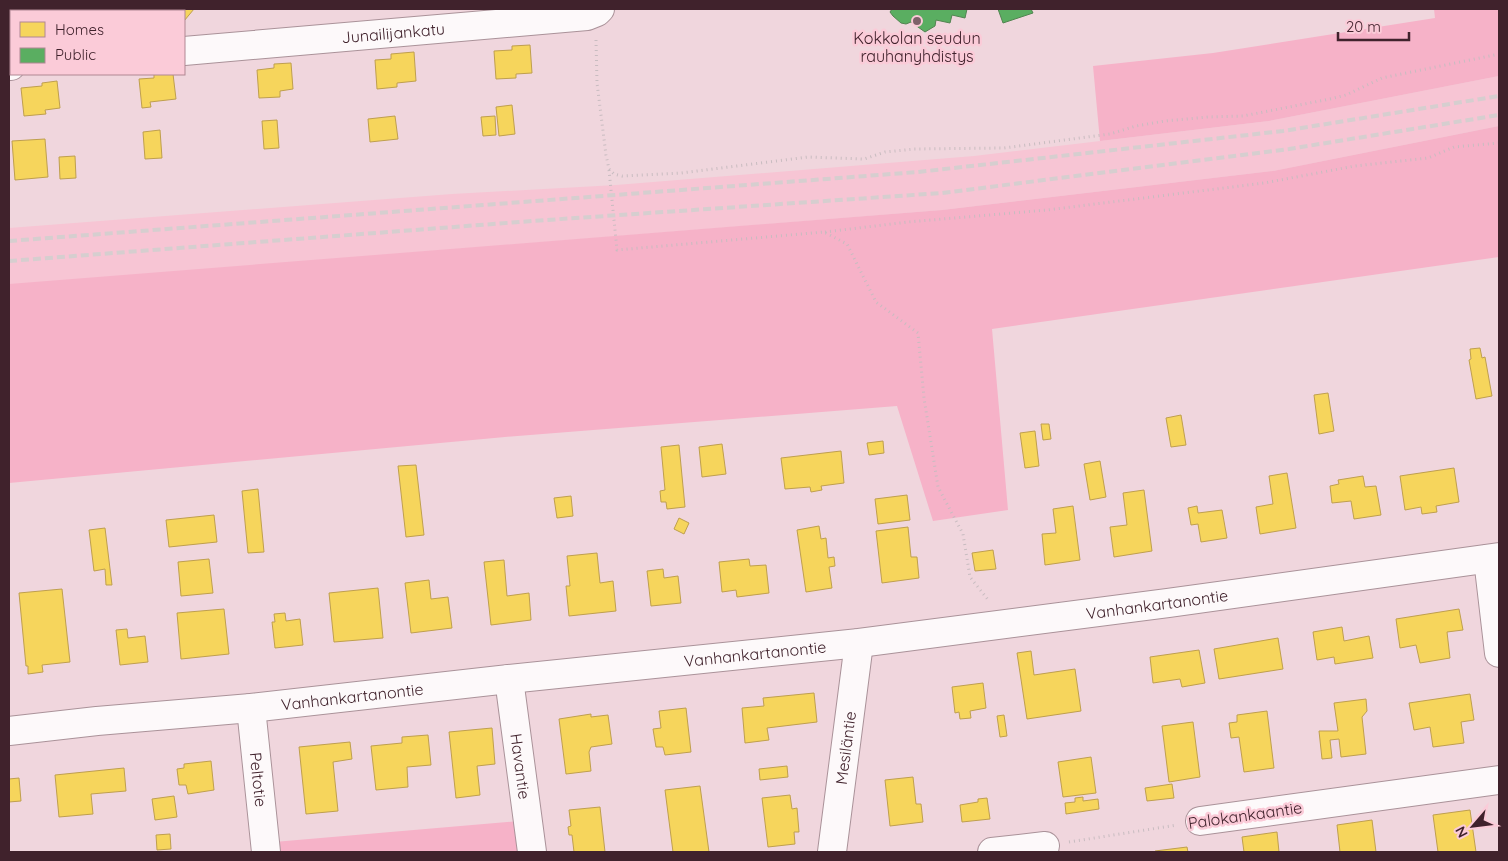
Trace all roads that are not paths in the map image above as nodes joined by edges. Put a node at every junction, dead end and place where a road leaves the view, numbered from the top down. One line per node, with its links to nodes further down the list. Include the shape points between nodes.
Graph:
1 (598, 10): 2 (street, Junailijankatu, via 587,16)
2 (185, 51)
3 (1494, 558): 4 (street, Vanhankartanontie); 5 (street)
4 (859, 643): 6 (street, Vanhankartanontie); 14 (street, Mesiläntie)
5 (1499, 653)
6 (509, 679): 7 (street, Vanhankartanontie); 13 (street, Havantie)
7 (250, 708): 8 (street, Vanhankartanontie); 12 (street, Peltotie)
8 (9, 731)
9 (1499, 780): 10 (street, Palokankaantie)
10 (1200, 821)
11 (1045, 846): 15 (street)
12 (266, 852)
13 (532, 852)
14 (832, 852)
15 (992, 852)

